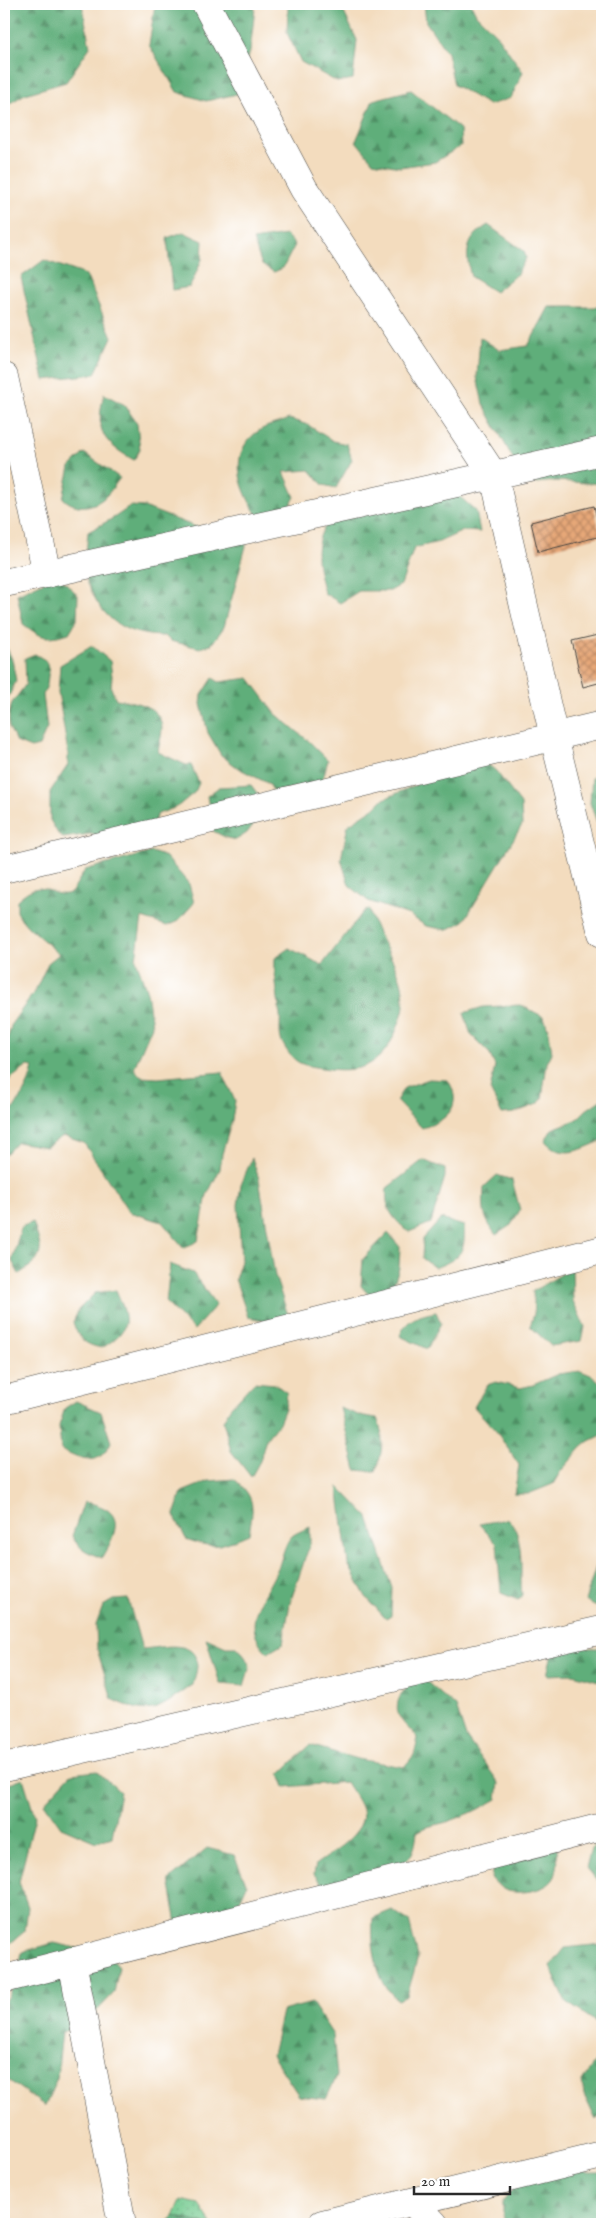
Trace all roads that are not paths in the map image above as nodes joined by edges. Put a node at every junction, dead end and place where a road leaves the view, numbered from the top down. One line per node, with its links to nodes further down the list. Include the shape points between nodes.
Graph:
1 (206, 4): 4 (street, via 304,188)
2 (4, 377): 5 (street)
3 (602, 451): 4 (street)
4 (494, 476): 5 (street); 8 (street)
5 (47, 574): 6 (street)
6 (4, 583)
7 (602, 725): 8 (street)
8 (554, 737): 9 (street); 10 (street)
9 (4, 869)
10 (602, 933)
11 (602, 1250): 12 (street)
12 (4, 1400)
13 (602, 1630): 14 (street)
14 (4, 1766)
15 (602, 1827): 16 (street)
16 (72, 1961): 17 (street); 20 (street)
17 (4, 1979)
18 (602, 2155): 19 (street)
19 (413, 2202): 21 (street); 22 (street)
20 (122, 2224)
21 (322, 2224)
22 (434, 2224)

